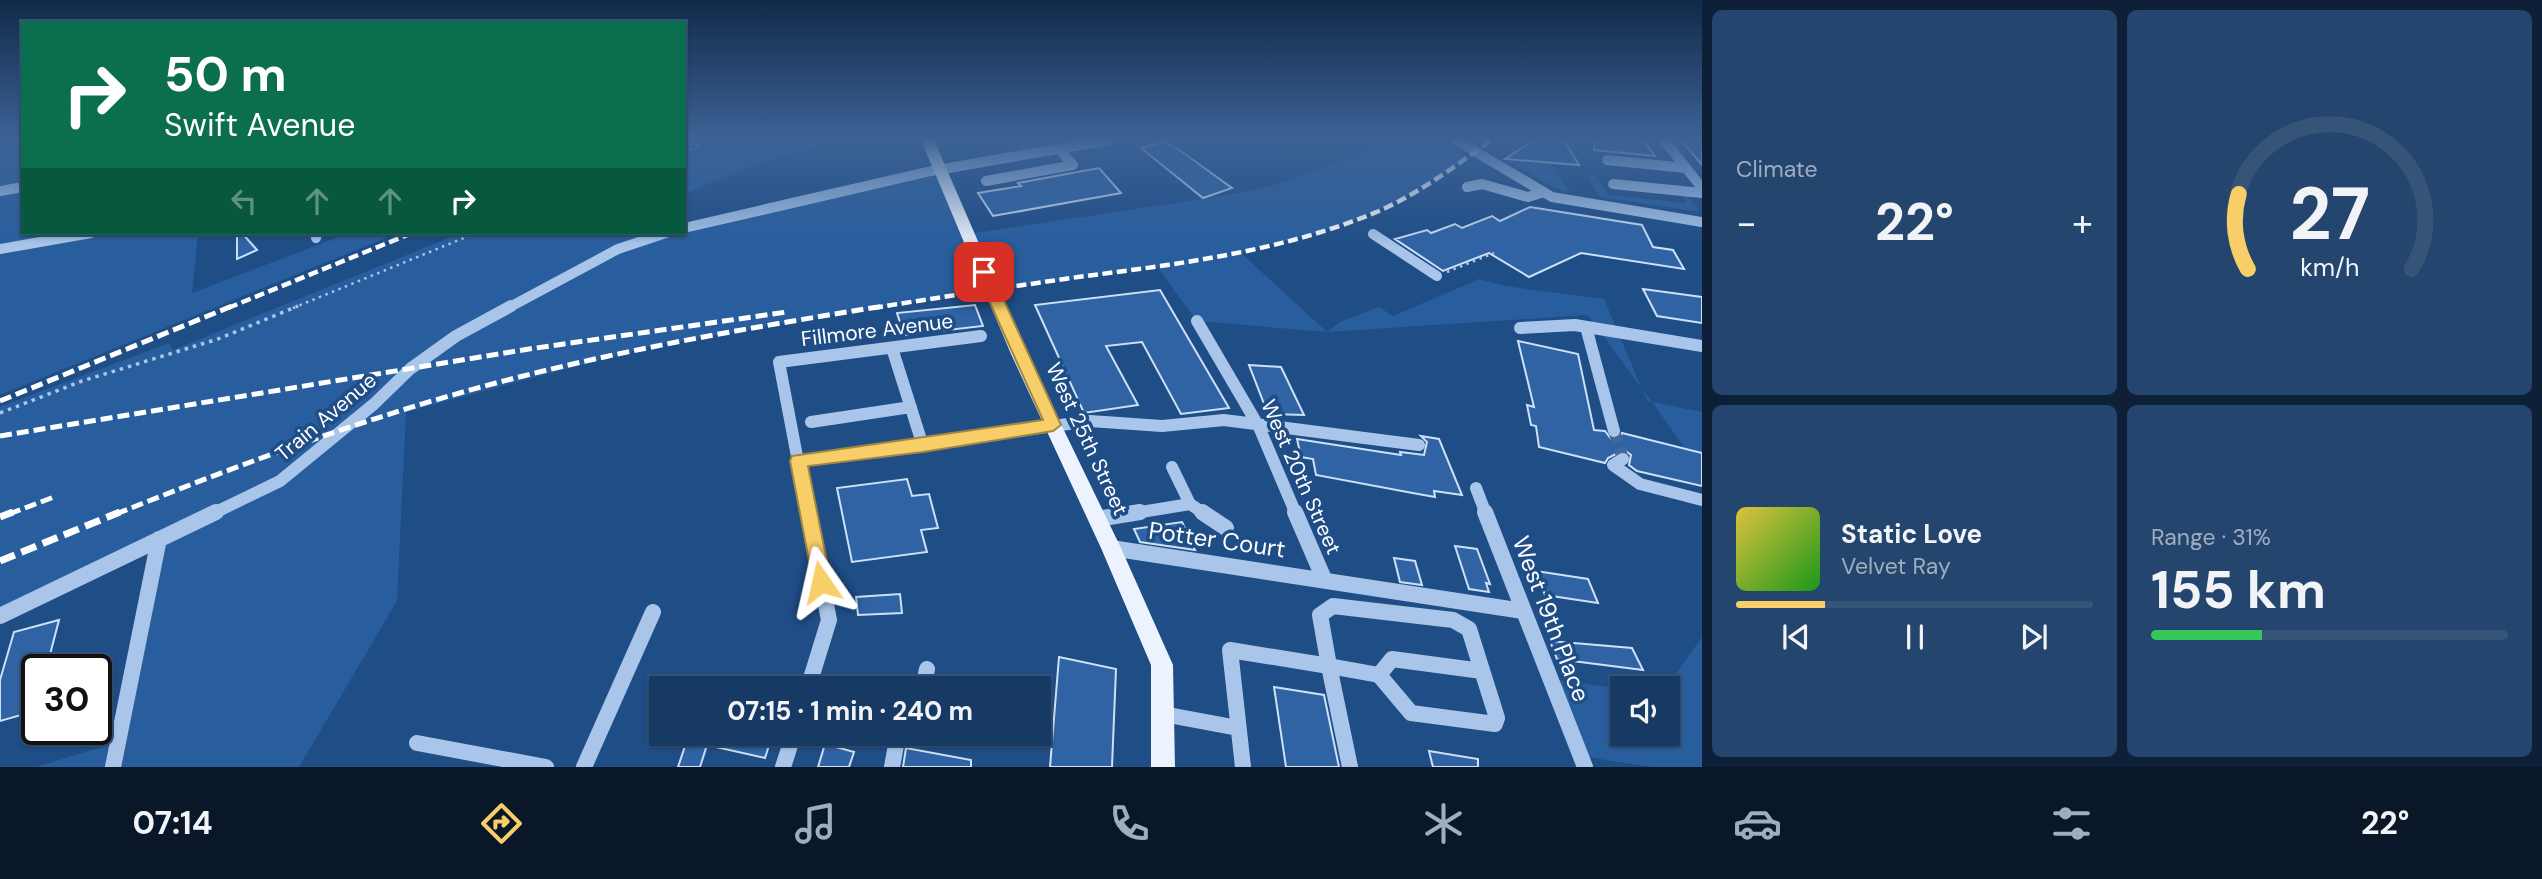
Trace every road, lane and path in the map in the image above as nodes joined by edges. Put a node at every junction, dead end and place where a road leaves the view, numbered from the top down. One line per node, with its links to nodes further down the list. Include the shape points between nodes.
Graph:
1 (911, 176): 13 (street)
2 (942, 176): 30 (main road, West 25th Street)
3 (1019, 176): 5 (lane)
4 (1517, 176): 11 (street)
5 (986, 181)
6 (1613, 184): 9 (street)
7 (21, 187): 10 (street)
8 (1467, 187): 11 (street, via 1482,184 1528,197)
9 (1702, 190)
10 (0, 191)
11 (1544, 192): 12 (street, via 1561,200)
12 (1702, 222)
13 (686, 229)
14 (1373, 234): 20 (street)
15 (80, 235): 18 (lane)
16 (471, 235): 28 (path, via 218,339 82,381)
17 (660, 235): 43 (street, Train Avenue, via 618,249 456,336 410,369 280,481)
18 (0, 249)
19 (1494, 253): 20 (path)
20 (1437, 276)
21 (1197, 321): 31 (street, West 20th Street)
22 (1586, 327): 23 (street); 25 (street); 32 (street)
23 (1520, 328)
24 (981, 336): 26 (street, Fillmore Avenue)
25 (1702, 346)
26 (892, 348): 27 (street); 36 (street, Fillmore Avenue, via 779,362)
27 (911, 407): 29 (street); 34 (street)
28 (0, 413)
29 (811, 422)
30 (1053, 425): 31 (street, via 1090,421 1162,426 1224,420); 34 (street); 41 (main road, West 25th Street)
31 (1259, 426): 33 (street); 45 (street, West 20th Street)
32 (1614, 431)
33 (1419, 445)
34 (923, 446): 36 (street)
35 (1623, 459): 39 (street, via 1613,465 1640,484)
36 (798, 461): 53 (street, via 829,620)
37 (1172, 467): 40 (street)
38 (1476, 488): 46 (street, West 19th Place)
39 (1702, 500)
40 (1190, 504): 41 (street); 42 (street)
41 (1097, 519): 44 (main road, West 25th Street)
42 (1226, 528)
43 (159, 539): 48 (street, Train Avenue); 60 (street)
44 (1111, 548): 45 (street, Potter Court); 55 (main road, West 25th Street, via 1162,665)
45 (1324, 579): 46 (street, Potter Court)
46 (1523, 611): 68 (street, West 19th Place)
47 (653, 612): 62 (street)
48 (0, 616)
49 (1329, 666): 51 (street, via 1320,615 1333,606 1453,620 1469,629); 52 (lane); 56 (lane, via 1230,650); 67 (lane)
50 (927, 669): 54 (street)
51 (1482, 671): 52 (street, via 1392,659); 52 (street, via 1495,724 1411,713)
52 (1379, 675)
53 (812, 676)
54 (926, 676)
55 (1163, 714): 56 (street); 65 (main road, West 25th Street)
56 (1238, 728): 66 (street)
57 (417, 743): 61 (street)
58 (790, 746): 63 (street)
59 (896, 746): 64 (lane)
60 (113, 767)
61 (546, 767)
62 (584, 767)
63 (783, 767)
64 (892, 767)
65 (1163, 767)
66 (1242, 767)
67 (1350, 767)
68 (1585, 767)

